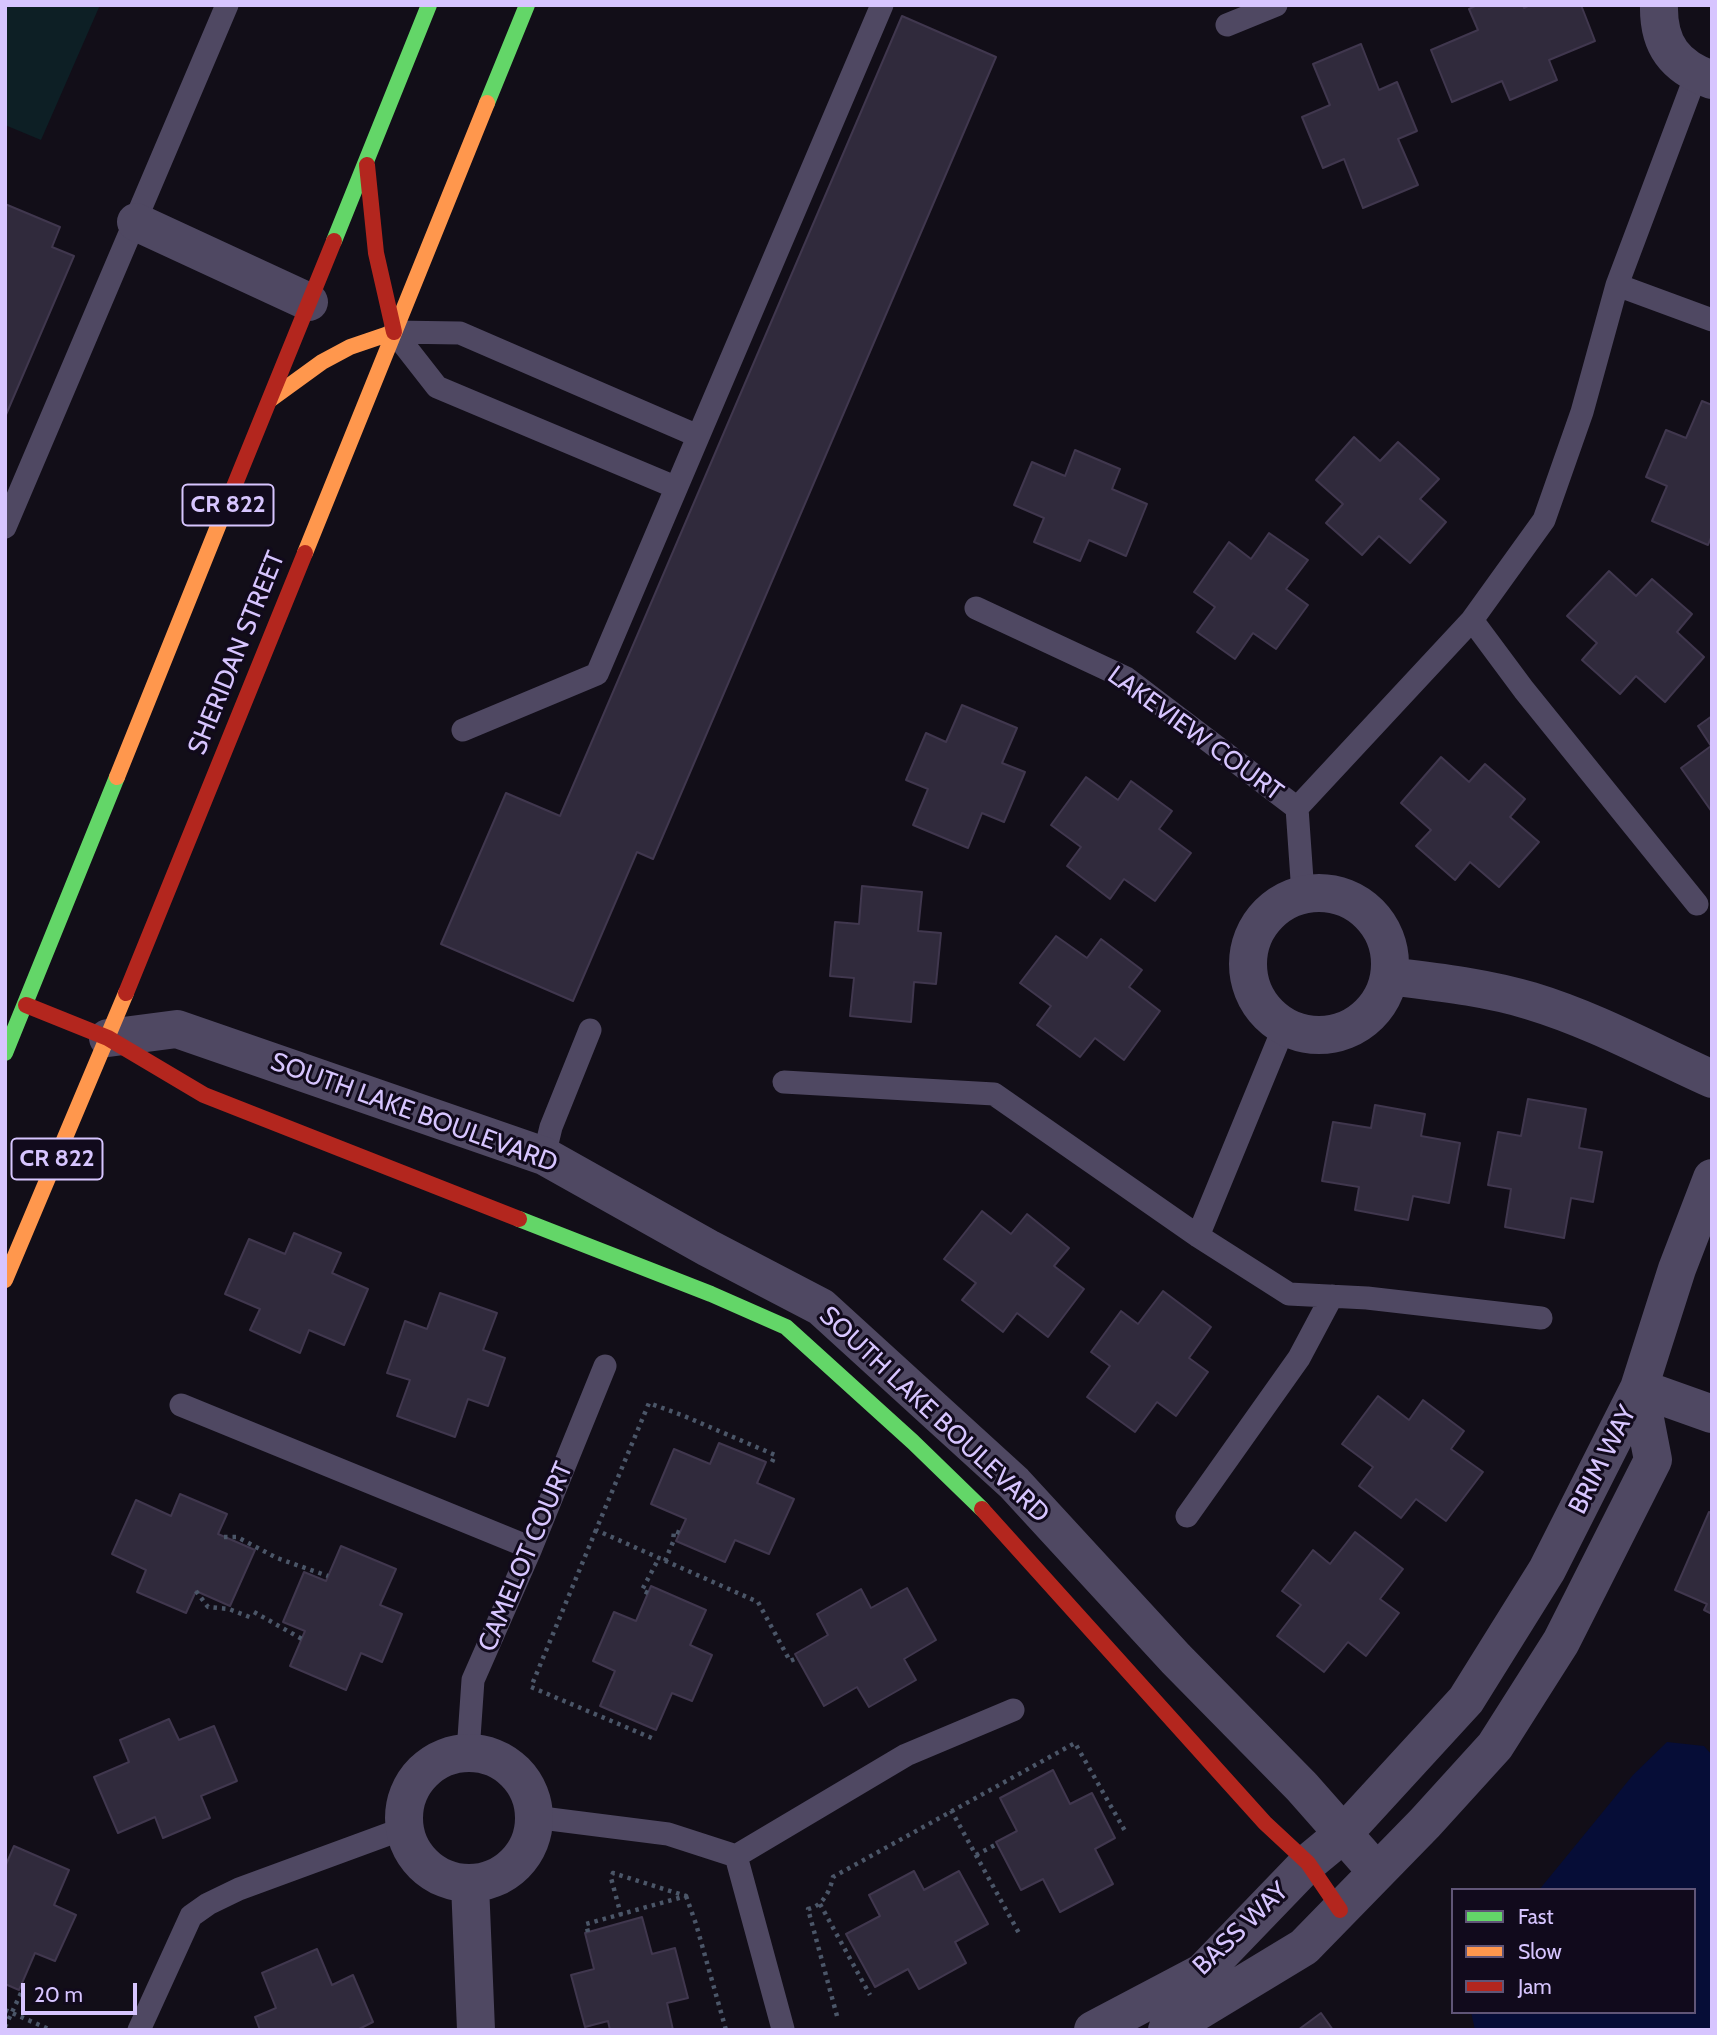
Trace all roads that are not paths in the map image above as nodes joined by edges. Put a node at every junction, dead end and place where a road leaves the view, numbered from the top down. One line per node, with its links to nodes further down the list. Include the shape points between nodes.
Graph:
1 (228, 5): 10 (lane)
2 (429, 5): 9 (main road, CR 822)
3 (527, 5): 14 (main road, SHERIDAN STREET / CR 822)
4 (882, 5): 16 (lane)
5 (1276, 5): 7 (lane)
6 (1659, 5): 8 (street, via 1660,29 1670,52)
7 (1227, 25)
8 (1704, 77): 11 (lane)
9 (366, 160): 12 (main road, CR 822); 14 (main road, via 376,253)
10 (136, 222): 12 (street); 18 (lane)
11 (1617, 285): 13 (lane); 20 (lane, via 1582,412 1544,520)
12 (309, 302): 15 (main road, CR 822)
13 (1712, 320)
14 (394, 332): 15 (main road, via 322,362); 16 (lane, via 460,333); 17 (lane, via 437,387); 29 (main road, SHERIDAN STREET / CR 822)
15 (271, 399): 26 (main road, CR 822)
16 (698, 436): 17 (lane)
17 (675, 487): 21 (lane, via 597,674)
18 (5, 527)
19 (976, 608): 22 (lane, LAKEVIEW COURT, via 1126,678)
20 (1472, 620): 22 (lane); 24 (lane)
21 (463, 730)
22 (1297, 808): 23 (lane, LAKEVIEW COURT)
23 (1303, 894): 25 (street, via 1327,892 1368,912 1382,931 1389,953); 27 (street, via 1281,903 1262,920 1251,941 1247,966 1252,990 1265,1011)
24 (1698, 904)
25 (1389, 976): 27 (street, via 1375,1007 1349,1029 1328,1035); 31 (street, via 1528,1000 1575,1015)
26 (26, 1005): 29 (main road, SOUTH LAKE BOULEVARD); 30 (main road, CR 822)
27 (1284, 1027): 35 (lane)
28 (590, 1031): 33 (lane)
29 (108, 1038): 33 (street, SOUTH LAKE BOULEVARD, via 177,1029); 36 (main road, SHERIDAN STREET / CR 822); 51 (main road, SOUTH LAKE BOULEVARD, via 204,1095 786,1327 988,1515 1265,1823)
30 (5, 1053)
31 (1712, 1079)
32 (783, 1082): 35 (lane, via 994,1094)
33 (544, 1156): 49 (street, SOUTH LAKE BOULEVARD, via 821,1307 1013,1483)
34 (1712, 1178): 40 (street)
35 (1198, 1236): 37 (lane, via 1289,1294)
36 (5, 1280)
37 (1332, 1296): 38 (lane); 43 (lane, via 1299,1358)
38 (1541, 1318)
39 (605, 1366): 44 (lane, CAMELOT COURT)
40 (1639, 1388): 42 (street); 49 (street, BRIM WAY, via 1547,1570 1466,1700); 52 (street, BRIM WAY, via 1653,1460 1561,1642 1495,1746)
41 (181, 1405): 44 (lane)
42 (1712, 1414)
43 (1187, 1516)
44 (531, 1548): 46 (lane, CAMELOT COURT, via 473,1679)
45 (1013, 1710): 50 (lane, via 906,1755)
46 (468, 1752): 47 (street, via 493,1757 514,1770 529,1791); 48 (street, via 442,1758 422,1772 407,1794)
47 (534, 1817): 50 (lane, via 668,1834); 53 (street, via 530,1842 516,1864 495,1878)
48 (405, 1828): 53 (street, via 408,1845 423,1865 445,1880); 56 (lane, via 208,1903 191,1916)
49 (1343, 1834): 51 (street, BASS WAY); 52 (street, SOUTH LAKE BOULEVARD)
50 (736, 1856): 55 (lane)
51 (1308, 1863): 54 (main road, SOUTH LAKE BOULEVARD); 58 (street, BASS WAY, via 1203,1972)
52 (1386, 1863): 54 (street, BASS WAY)
53 (470, 1884): 57 (street)
54 (1340, 1910): 59 (street, BASS WAY, via 1304,1947)
55 (783, 2029)
56 (139, 2030)
57 (476, 2030)
58 (1093, 2030)
59 (1167, 2030)

